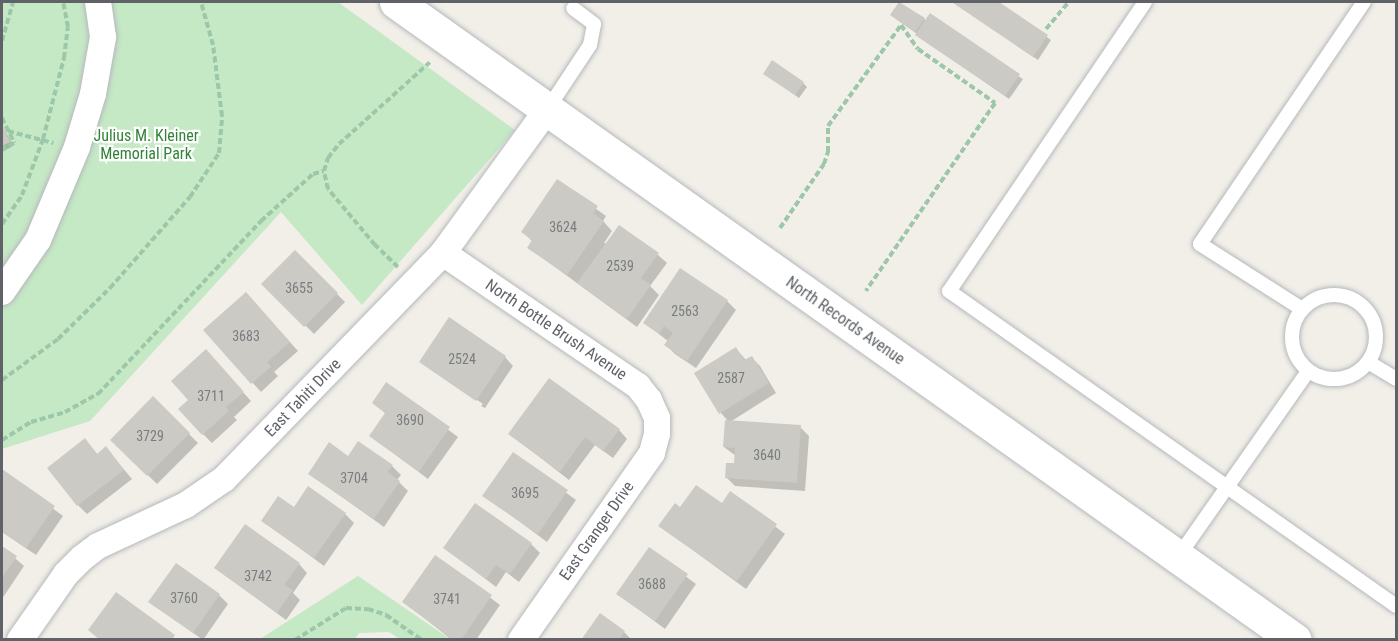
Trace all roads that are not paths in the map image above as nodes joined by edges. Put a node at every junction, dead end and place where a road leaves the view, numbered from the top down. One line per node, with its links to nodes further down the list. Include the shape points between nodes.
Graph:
1 (98, 2): 8 (street, via 103,37 93,94 77,147 38,240)
2 (396, 2): 6 (street, North Records Avenue)
3 (1145, 2): 14 (lane, via 949,291)
4 (1364, 2): 9 (lane, via 1200,244)
5 (573, 8): 6 (lane, via 594,24 590,45)
6 (547, 110): 7 (street, East Tahiti Drive); 15 (street, North Records Avenue)
7 (443, 253): 13 (street, North Bottle Brush Avenue, via 638,386 650,400); 17 (street, East Tahiti Drive, via 224,479 186,505 98,546 82,558)
8 (2, 292)
9 (1302, 309): 10 (lane, via 1327,296 1341,296 1360,305 1373,321 1376,336); 11 (lane, via 1295,322 1293,342 1299,361)
10 (1368, 362): 11 (lane, via 1359,371 1340,379); 12 (lane)
11 (1308, 371): 14 (lane)
12 (1396, 380)
13 (657, 418): 18 (street, East Granger Drive, via 652,453)
14 (1227, 486): 15 (lane); 16 (lane)
15 (1178, 556): 19 (street, North Records Avenue)
16 (1396, 606)
17 (20, 639)
18 (521, 639)
19 (1295, 639)

